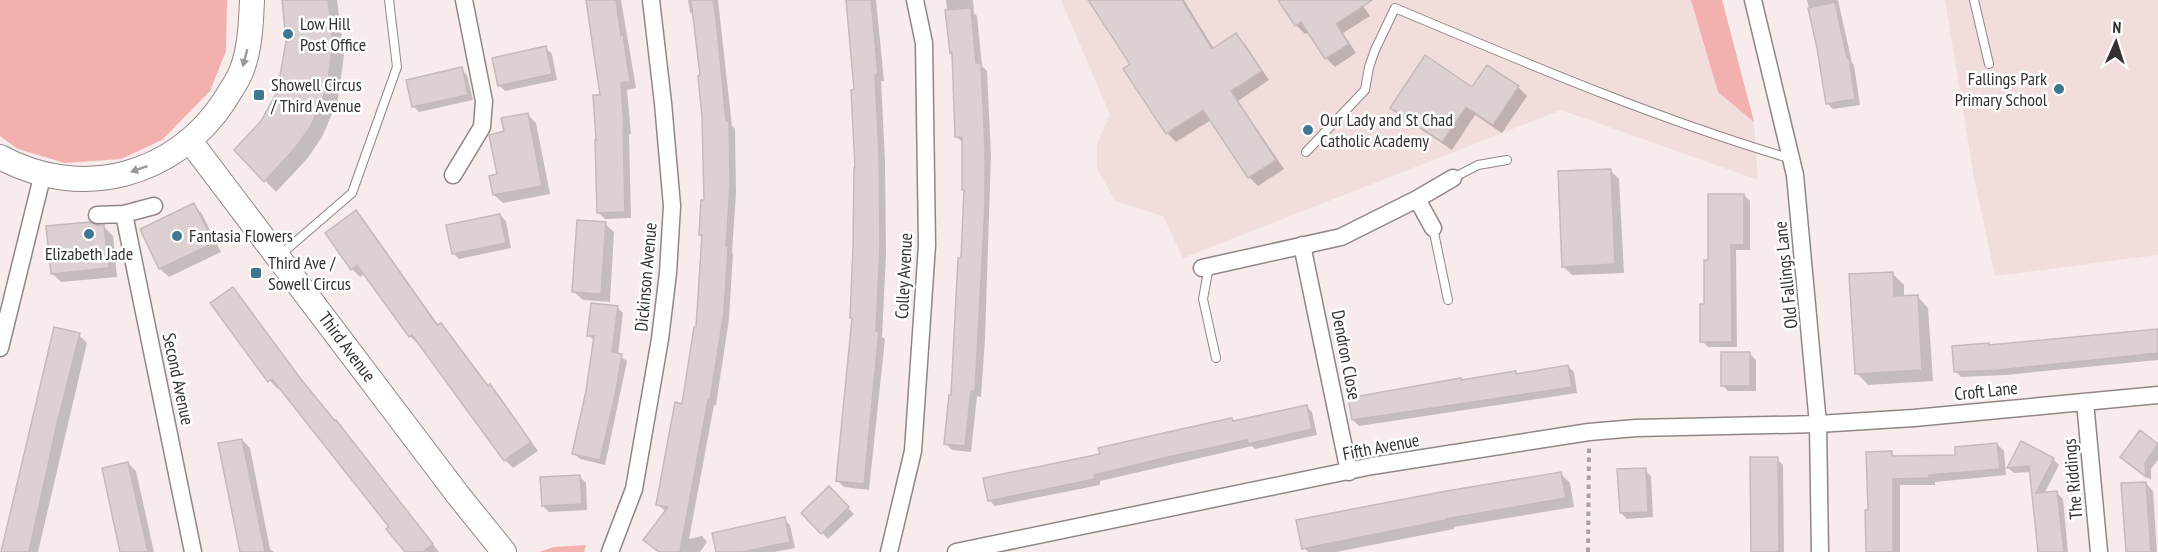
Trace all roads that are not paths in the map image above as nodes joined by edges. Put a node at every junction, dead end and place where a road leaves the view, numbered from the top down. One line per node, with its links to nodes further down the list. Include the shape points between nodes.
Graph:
1 (252, 0): 10 (street, one-way to 10, via 248,47 241,73 211,120)
2 (389, 0): 24 (lane, via 397,67 352,193)
3 (464, 0): 16 (street, via 484,101 482,127)
4 (651, 0): 35 (street, Dickinson Avenue, via 672,206 668,273 634,489)
5 (915, 0): 36 (street, Colley Avenue, via 924,43 927,245 913,450)
6 (1753, 0): 14 (street, Old Fallings Lane)
7 (1974, 0): 9 (lane)
8 (1393, 4): 11 (lane, via 1369,67 1365,90); 14 (lane, via 1582,86)
9 (1989, 64)
10 (190, 141): 15 (street, one-way to 15, via 169,156 127,173 81,179); 24 (street, Third Avenue)
11 (1306, 152)
12 (0, 157): 15 (street)
13 (1507, 159): 17 (lane, via 1478,165)
14 (1792, 159): 31 (street, Old Fallings Lane)
15 (43, 173): 27 (street)
16 (453, 175)
17 (1453, 178): 18 (street)
18 (1417, 199): 22 (street); 23 (street, via 1341,237)
19 (154, 206): 20 (street)
20 (124, 214): 21 (street); 33 (street, Second Avenue)
21 (97, 215)
22 (1432, 228): 26 (lane)
23 (1302, 245): 25 (street); 32 (street, Dendron Close)
24 (278, 256): 34 (street, Third Avenue)
25 (1205, 267): 28 (lane, via 1203,299)
26 (1448, 300)
27 (0, 348)
28 (1215, 358)
29 (2158, 395): 30 (street, Croft Lane)
30 (2085, 402): 31 (street, Croft Lane); 39 (street, The Riddings)
31 (1818, 424): 32 (street, Fifth Avenue, via 1589,432); 38 (street, Old Fallings Lane)
32 (1349, 472): 37 (street, Fifth Avenue)
33 (193, 552)
34 (504, 552)
35 (610, 552)
36 (889, 552)
37 (956, 552)
38 (1820, 552)
39 (2099, 552)

